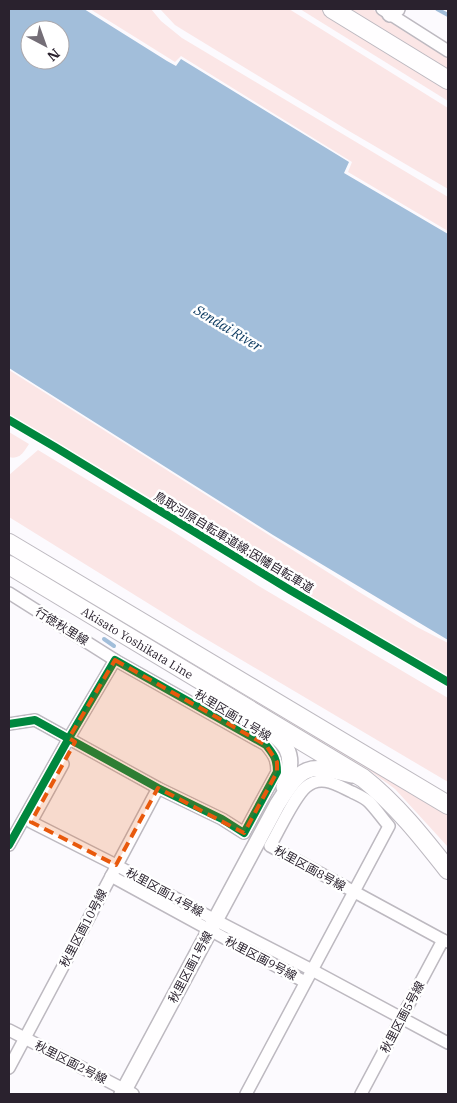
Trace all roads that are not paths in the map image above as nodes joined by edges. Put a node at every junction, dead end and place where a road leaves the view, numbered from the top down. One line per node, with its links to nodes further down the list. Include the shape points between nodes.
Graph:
1 (332, 9): 4 (main road)
2 (390, 10): 3 (street)
3 (448, 51)
4 (448, 80)
5 (9, 543): 16 (main road, Akisato Yoshikata Line)
6 (9, 566): 8 (main road, Akisato Yoshikata Line)
7 (9, 593): 9 (street, 行徳秋里線)
8 (139, 644): 13 (main road, Akisato Yoshikata Line); 15 (street, via 282,742 289,752 291,767)
9 (115, 660): 12 (street); 18 (street, 秋里区画11号線, via 266,745 274,754 277,772)
10 (114, 675): 12 (street)
11 (9, 724): 12 (street, via 35,720)
12 (72, 740): 14 (street); 17 (street)
13 (362, 778): 15 (street, via 311,768 292,783); 21 (main road, via 408,812); 23 (main road, Akisato Yoshikata Line, via 401,812)
14 (158, 788): 18 (street); 22 (street, 秋里区画10号線)
15 (277, 805): 19 (street, 秋里区画1号線)
16 (448, 805)
17 (27, 820): 20 (street); 22 (street, 秋里区画14号線)
18 (244, 832): 19 (street)
19 (264, 843): 25 (street, 秋里区画8号線); 25 (street, 秋里区画8号線, via 305,787 313,782 333,783 368,800 389,826); 26 (street, 秋里区画1号線)
20 (9, 845)
21 (448, 855)
22 (116, 865): 24 (street, 秋里区画10号線); 26 (street, 秋里区画14号線)
23 (448, 870)
24 (111, 876): 26 (street, 秋里区画9号線); 32 (street, 秋里区画10号線)
25 (354, 892): 27 (street); 28 (street, 秋里区画8号線)
26 (212, 926): 28 (street, 秋里区画14号線); 29 (street, 秋里区画9号線); 35 (street, 秋里区画1号線)
27 (446, 941): 30 (street, 秋里区画5号線)
28 (312, 970): 29 (street, 秋里区画8号線); 30 (street, 秋里区画14号線)
29 (306, 982): 36 (street, 秋里区画8号線)
30 (402, 1018): 33 (street, 秋里区画14号線); 37 (street, 秋里区画5号線)
31 (9, 1030): 32 (street, 秋里区画2号線)
32 (24, 1039): 34 (street, 秋里区画10号線); 35 (street, 秋里区画2号線)
33 (448, 1043)
34 (9, 1068)
35 (126, 1093)
36 (246, 1094)
37 (361, 1094)

